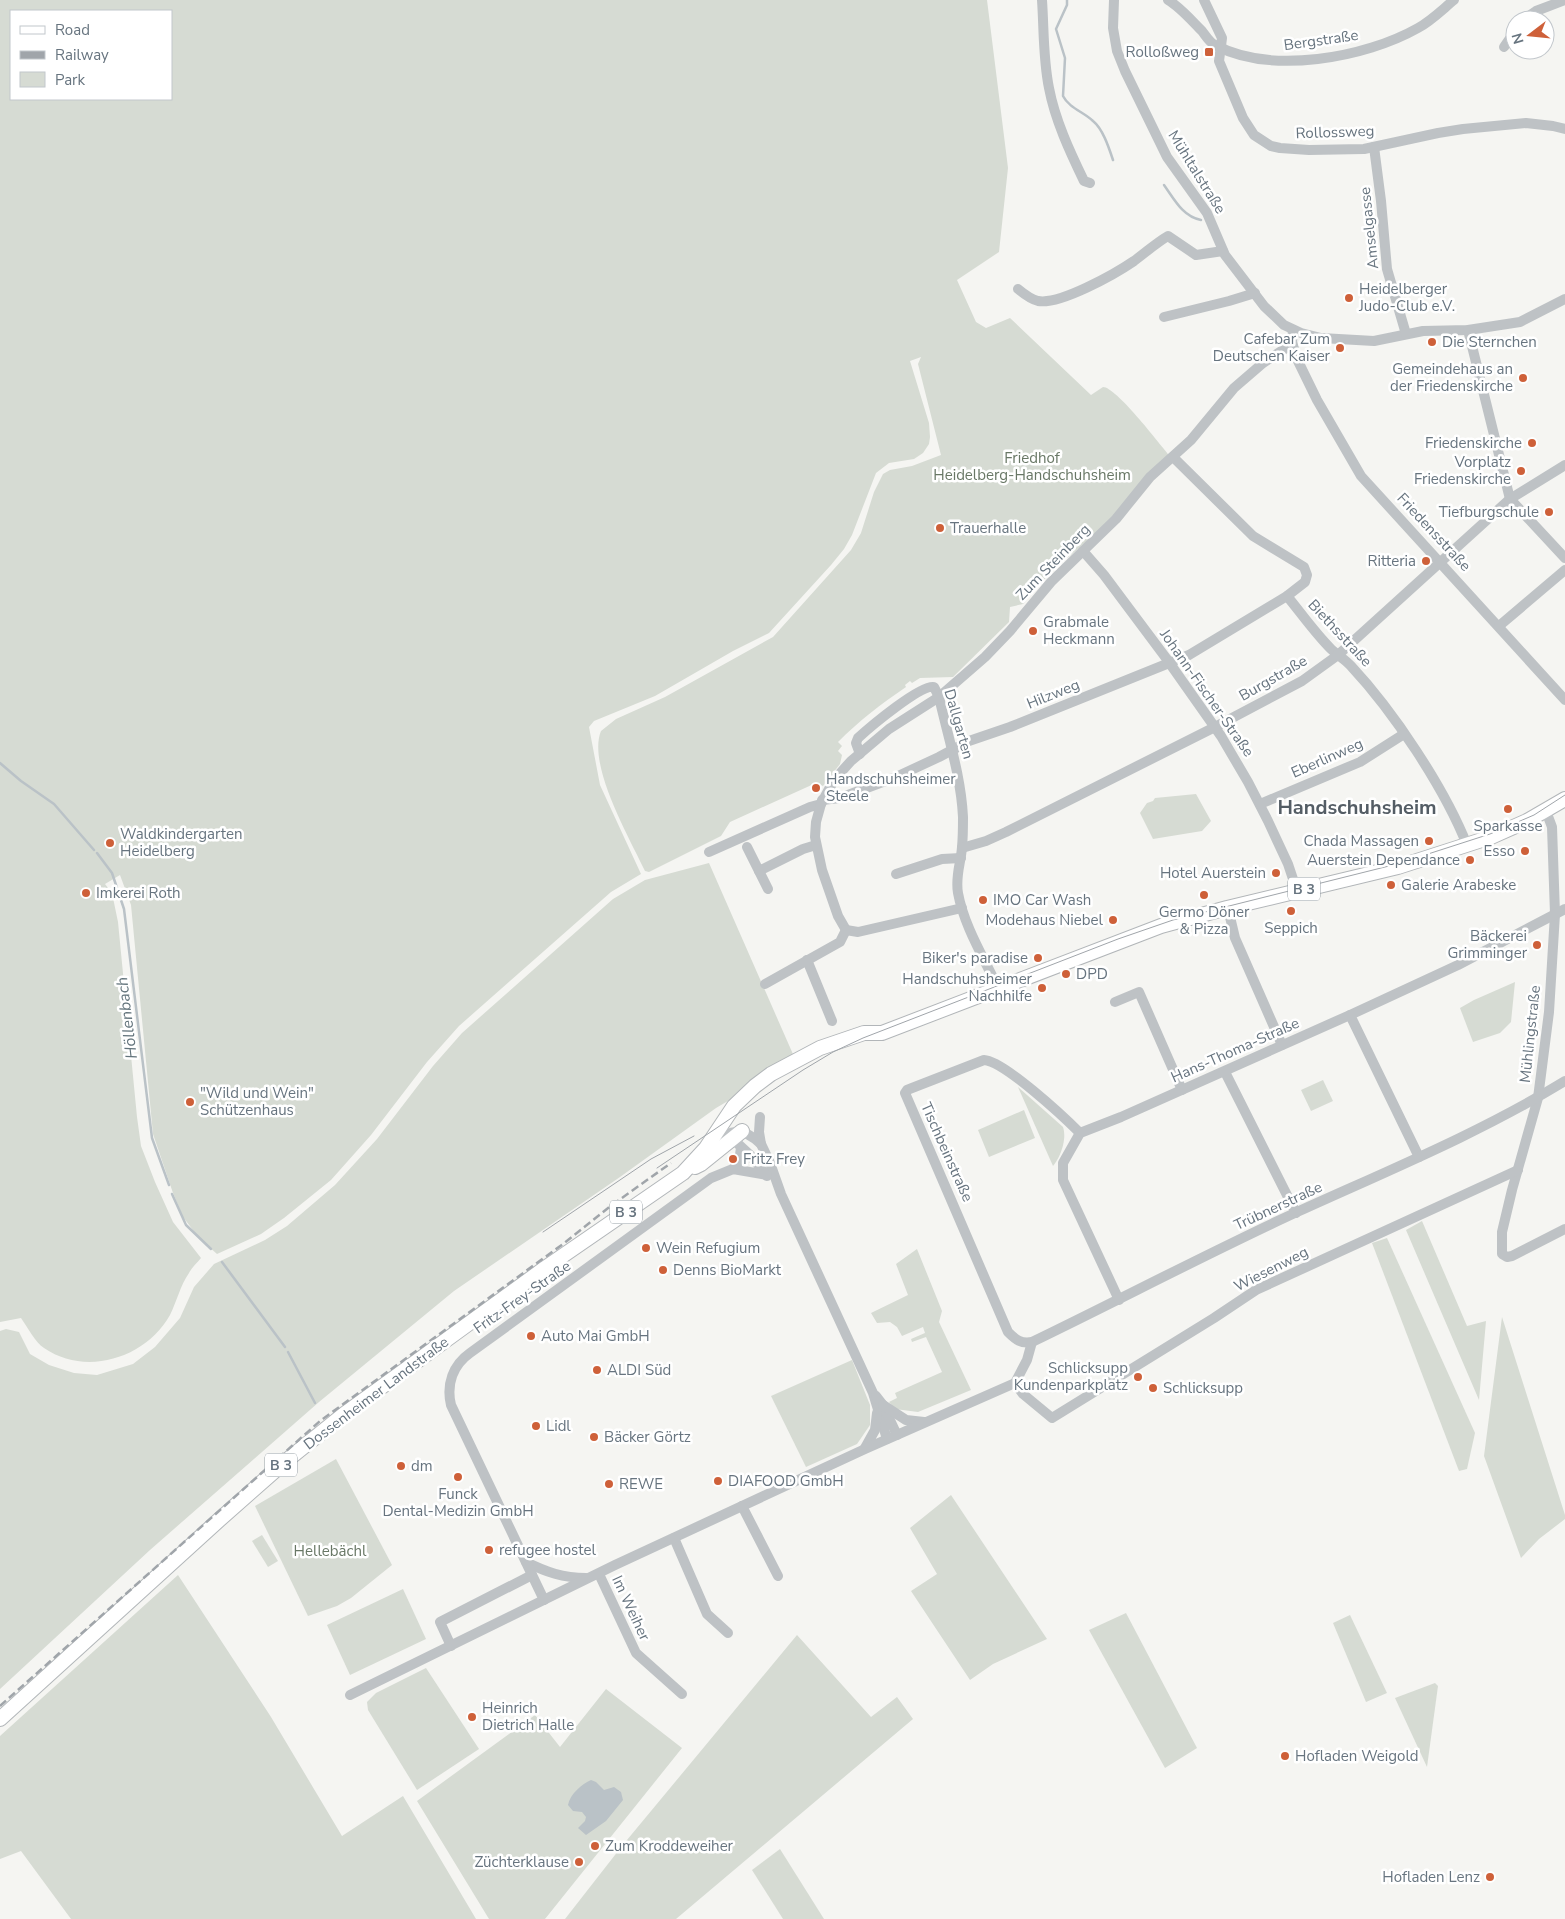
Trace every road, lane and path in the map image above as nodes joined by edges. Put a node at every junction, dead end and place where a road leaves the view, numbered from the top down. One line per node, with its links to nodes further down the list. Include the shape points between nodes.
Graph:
1 (1042, 0): 11 (street, via 1050,91 1079,170 1084,181)
2 (1114, 0): 12 (street, Mühltalstraße, via 1114,36 1125,71 1167,158 1212,221)
3 (1168, 0): 8 (street, Bergstraße, via 1208,40)
4 (1204, 0): 8 (street, Rollossweg, via 1222,38)
5 (1454, 0): 8 (street, Bergstraße, via 1420,27 1398,38 1331,56 1276,60 1245,57)
6 (1565, 0): 7 (street)
7 (1539, 10)
8 (1221, 47): 10 (street, Rollossweg, via 1219,61 1243,118 1262,141 1280,148)
9 (1565, 130): 10 (street, Rollossweg, via 1526,123 1438,133)
10 (1374, 147): 19 (street, Amselgasse, via 1387,269)
11 (1090, 183)
12 (1223, 251): 13 (street, via 1196,255 1168,236 1114,273 1067,296 1038,301); 14 (street, Mühltalstraße)
13 (1018, 289)
14 (1255, 293): 16 (street); 17 (street, Mühltalstraße, via 1271,313)
15 (1565, 299): 18 (street, Mühltalstraße, via 1520,322)
16 (1164, 317)
17 (1293, 330): 19 (street, Mühltalstraße, via 1321,338 1374,341); 20 (street)
18 (1468, 330): 19 (street, Mühltalstraße); 23 (street)
19 (1406, 334)
20 (1292, 342): 21 (street, Zum Steinberg, via 1244,379); 26 (street, Friedensstraße, via 1317,400 1361,476)
21 (1173, 457): 24 (street, Zum Steinberg, via 1150,477 1116,519); 28 (street, Biethsstraße, via 1254,536 1304,566 1305,582)
22 (1565, 465): 23 (street, Burgstraße)
23 (1510, 499): 25 (street); 26 (street, Burgstraße)
24 (1083, 551): 31 (street, Johann-Fischer-Straße); 32 (street, Zum Steinberg, via 1051,582 994,649)
25 (1565, 558)
26 (1441, 562): 29 (street, Friedensstraße); 30 (street, Burgstraße)
27 (1565, 570): 29 (street)
28 (1287, 596): 30 (street, Biethsstraße); 31 (street, Hilzweg, via 1197,650)
29 (1499, 626): 33 (street, Friedensstraße)
30 (1338, 655): 34 (street, Burgstraße, via 1294,686); 35 (street, Biethsstraße, via 1361,677)
31 (1169, 663): 34 (street, Johann-Fischer-Straße); 36 (street, Hilzweg)
32 (939, 697): 36 (street, Dallgarten); 37 (street, Zum Steinberg, via 889,729); 37 (street, Dallgarten, via 932,686 909,698 858,738 856,743)
33 (1565, 700)
34 (1215, 727): 40 (street, Johann-Fischer-Straße); 46 (street, Burgstraße)
35 (1404, 734): 40 (street, Eberlinweg, via 1360,762); 43 (street, Biethsstraße, via 1438,788)
36 (952, 750): 39 (street, Hilzweg, via 896,777 848,796); 46 (street, Dallgarten, via 962,803)
37 (860, 754): 39 (street, Zum Steinberg, via 834,780)
38 (1565, 799): 41 (main road, Dossenheimer Landstraße / B 3)
39 (821, 802): 42 (street, Zum Steinberg, via 816,822); 45 (street)
40 (1260, 804): 50 (street, Johann-Fischer-Straße)
41 (1546, 811): 43 (main road, Dossenheimer Landstraße / B 3, via 1516,827); 53 (street, Mühlingstraße, via 1552,828)
42 (816, 845): 47 (street); 55 (street, Zum Steinberg, via 838,916)
43 (1466, 845): 50 (main road, Dossenheimer Landstraße / B 3)
44 (747, 847): 47 (street)
45 (709, 852)
46 (962, 853): 48 (street, Burgstraße); 51 (street, via 957,879)
47 (759, 871): 49 (street)
48 (896, 874)
49 (768, 889)
50 (1297, 891): 58 (main road, Dossenheimer Landstraße / B 3, via 1161,926)
51 (962, 908): 55 (street, via 858,932); 58 (street)
52 (1565, 909): 53 (street, Hans-Thoma-Straße)
53 (1554, 914): 60 (street, Hans-Thoma-Straße, via 1458,965); 67 (street, Mühlingstraße, via 1549,1012)
54 (1230, 917): 62 (street, via 1235,938)
55 (846, 930): 56 (street, via 840,942)
56 (807, 960): 57 (street); 61 (street)
57 (765, 984)
58 (998, 988): 64 (main road, Dossenheimer Landstraße / B 3, via 882,1033 864,1033 820,1048)
59 (1115, 1002): 66 (street, via 1139,992)
60 (1350, 1015): 62 (street, Hans-Thoma-Straße); 73 (street)
61 (832, 1021)
62 (1282, 1045): 63 (street, Hans-Thoma-Straße)
63 (1225, 1072): 66 (street, Hans-Thoma-Straße); 79 (street)
64 (764, 1079): 70 (main road, Dossenheimer Landstraße / B 3, via 736,1117); 71 (main road, Dossenheimer Landstraße / B 3, via 742,1097)
65 (1565, 1081): 67 (street, Trübnerstraße)
66 (1182, 1090): 69 (street, Hans-Thoma-Straße)
67 (1538, 1098): 73 (street, Trübnerstraße); 75 (street, Mühlingstraße)
68 (760, 1117): 72 (street)
69 (1080, 1132): 81 (street, via 1064,1163 1063,1180); 82 (street, Tischbeinstraße, via 1030,1089 989,1060 905,1093 1008,1332 1016,1340)
70 (738, 1137): 71 (street, Dossenheimer Landstraße); 72 (street, via 752,1135); 74 (street, via 739,1161); 76 (main road, Dossenheimer Landstraße / B 3, via 701,1164); 77 (street)
71 (710, 1143): 76 (main road, Dossenheimer Landstraße / B 3)
72 (761, 1144): 78 (street)
73 (1419, 1157): 79 (street, Trübnerstraße)
74 (733, 1169): 77 (street); 90 (street, Fritz-Frey-Straße, via 711,1178 470,1353 456,1368 448,1394 451,1404)
75 (1518, 1170): 80 (street, Mühlingstraße, via 1502,1232 1504,1256 1512,1256); 83 (street, Wiesenweg, via 1256,1290 1052,1418)
76 (683, 1172): 99 (main road, Dossenheimer Landstraße / B 3, via 343,1415 219,1520)
77 (766, 1175): 78 (street)
78 (781, 1194): 84 (street)
79 (1296, 1213): 81 (street, Trübnerstraße)
80 (1565, 1229)
81 (1119, 1300): 82 (street, Trübnerstraße)
82 (1032, 1342): 83 (street)
83 (1015, 1383): 85 (street)
84 (880, 1407): 85 (street, via 906,1420); 86 (street); 87 (street, via 876,1430)
85 (925, 1422): 86 (street)
86 (892, 1437): 87 (street)
87 (865, 1449): 88 (street)
88 (742, 1506): 89 (street); 93 (street)
89 (674, 1538): 92 (street); 95 (street, via 708,1614)
90 (526, 1562): 91 (street, Fritz-Frey-Straße); 92 (street, via 568,1578)
91 (532, 1575): 94 (street, Fritz-Frey-Straße); 96 (street, via 440,1622)
92 (594, 1576): 94 (street); 97 (street, Im Weiher, via 636,1654)
93 (778, 1576)
94 (544, 1600): 96 (street)
95 (728, 1633)
96 (451, 1646): 98 (street)
97 (682, 1694)
98 (350, 1695)
99 (0, 1719)

